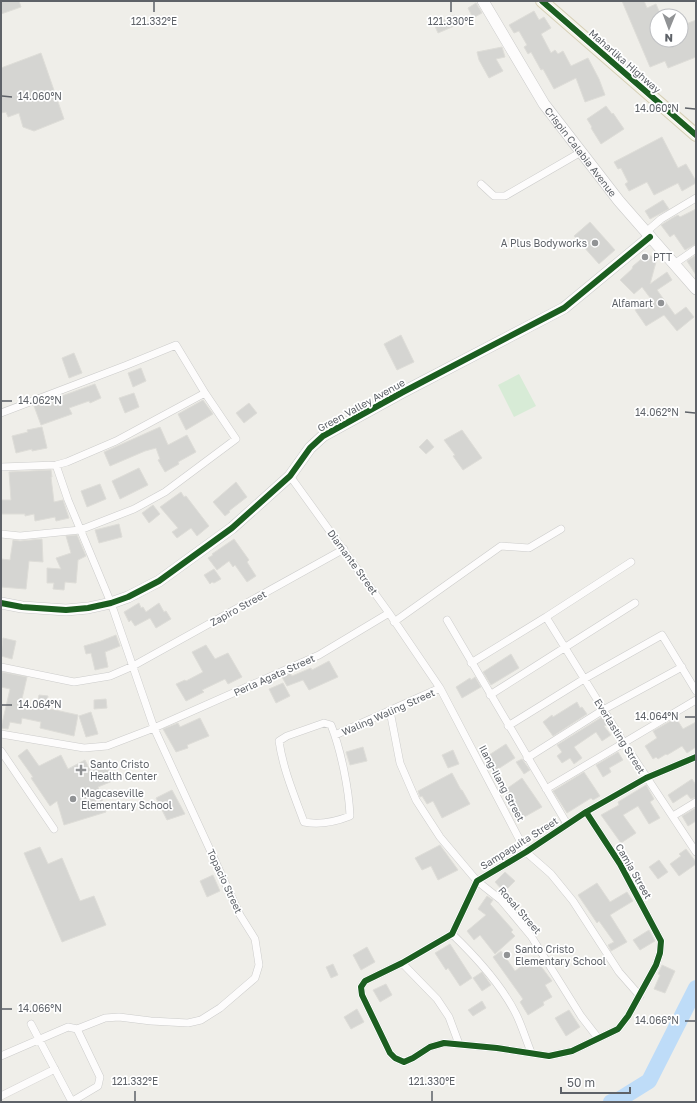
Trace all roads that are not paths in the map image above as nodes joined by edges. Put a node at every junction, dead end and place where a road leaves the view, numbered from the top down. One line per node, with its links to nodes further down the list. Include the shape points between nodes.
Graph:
1 (483, 1): 4 (street, Crispin Calabia Avenue, via 544,104)
2 (542, 1): 3 (main road, Maharlika Highway)
3 (696, 135)
4 (581, 152): 5 (street, via 505,196 494,196); 7 (street, Crispin Calabia Avenue)
5 (481, 184)
6 (696, 198): 7 (street, via 661,218)
7 (648, 234): 9 (street, Crispin Calabia Avenue); 15 (street, Green Valley Avenue, via 564,308 323,436 310,448)
8 (696, 249): 9 (street)
9 (674, 264): 10 (street, Crispin Calabia Avenue)
10 (696, 289)
11 (205, 393): 12 (street, via 176,346); 13 (street, via 116,441); 17 (street, via 236,439 165,492)
12 (1, 414)
13 (56, 465): 14 (street); 17 (street, Topacio Street)
14 (1, 467)
15 (290, 476): 19 (street, Diamante Street); 22 (street, Green Valley Avenue, via 232,528 159,581)
16 (561, 529): 27 (street, via 529,548 501,546)
17 (80, 530): 18 (street, via 20,536); 22 (street, Topacio Street)
18 (1, 534)
19 (344, 549): 24 (street, Diamante Street); 31 (street, Zapiro Street)
20 (631, 562): 25 (street)
21 (1, 603): 22 (street, Green Valley Avenue, via 66,610)
22 (111, 603): 31 (street, Topacio Street)
23 (635, 603): 28 (street)
24 (389, 612): 27 (street, Diamante Street); 42 (street, Perla Agata Street, via 319,655)
25 (546, 617): 28 (street, Everlasting Street); 30 (street)
26 (446, 620): 30 (street)
27 (394, 622): 29 (street, Diamante Street)
28 (565, 648): 34 (street, Everlasting Street); 37 (street)
29 (414, 650): 35 (street, Ilang-Ilang Street)
30 (471, 663): 37 (street)
31 (132, 666): 32 (street, Zapiro Street, via 110,676 74,682); 42 (street, Topacio Street)
32 (1, 667)
33 (682, 667): 34 (street, via 662,635); 36 (street); 39 (street)
34 (584, 679): 39 (street, Everlasting Street); 41 (street)
35 (440, 688): 40 (street, Waling Waling Street); 57 (street, Ilang-Ilang Street)
36 (696, 691)
37 (490, 695): 41 (street)
38 (696, 700): 45 (street)
39 (603, 710): 45 (street, Everlasting Street); 48 (street)
40 (390, 711): 44 (street, Waling Waling Street); 58 (street, Rosal Street, via 400,763 416,800 440,837)
41 (508, 726): 48 (street)
42 (154, 728): 43 (street, Perla Agata Street, via 106,746 84,748); 63 (street, Topacio Street, via 240,915 254,939 258,965 255,978 220,1008 201,1020 188,1023 105,1018)
43 (1, 734)
44 (335, 735): 44 (street, via 350,816 338,821 314,824 304,822 292,790 279,741 324,724 331,725)
45 (624, 743): 49 (street, Everlasting Street); 50 (street)
46 (1, 751): 55 (street)
47 (696, 757): 49 (street, Sampaguita Street)
48 (527, 758): 50 (street)
49 (646, 778): 52 (street, Sampaguita Street); 53 (street, Everlasting Street)
50 (546, 789): 54 (street)
51 (696, 802): 53 (street)
52 (586, 812): 54 (street, Sampaguita Street); 61 (street, Camia Street, via 620,864 660,941 656,965)
53 (673, 816): 56 (street, Everlasting Street)
54 (567, 824): 57 (street, Sampaguita Street)
55 (54, 829)
56 (695, 848)
57 (526, 852): 58 (street, Sampaguita Street); 61 (street, Ilang-Ilang Street, via 551,874 573,901 619,972)
58 (477, 881): 59 (street, Sampaguita Street); 64 (street, Rosal Street, via 501,900 531,936 573,1004)
59 (452, 934): 60 (street); 67 (street, via 470,951 496,983 516,1014)
60 (402, 963): 66 (street, via 437,999 449,1017); 66 (street, via 365,981 361,987 362,995 390,1053 404,1062 430,1046 444,1043)
61 (640, 996): 64 (street, via 618,1028)
62 (31, 1024): 65 (street)
63 (77, 1029): 65 (street, Topacio Street, via 68,1027); 71 (street, via 100,1077 98,1086)
64 (598, 1038): 67 (street, via 572,1051 549,1056)
65 (39, 1040): 68 (street, Topacio Street); 69 (street)
66 (459, 1044): 67 (street)
67 (531, 1052)
68 (1, 1056)
69 (55, 1069): 70 (street); 71 (street)
70 (1, 1096)
71 (72, 1102)

